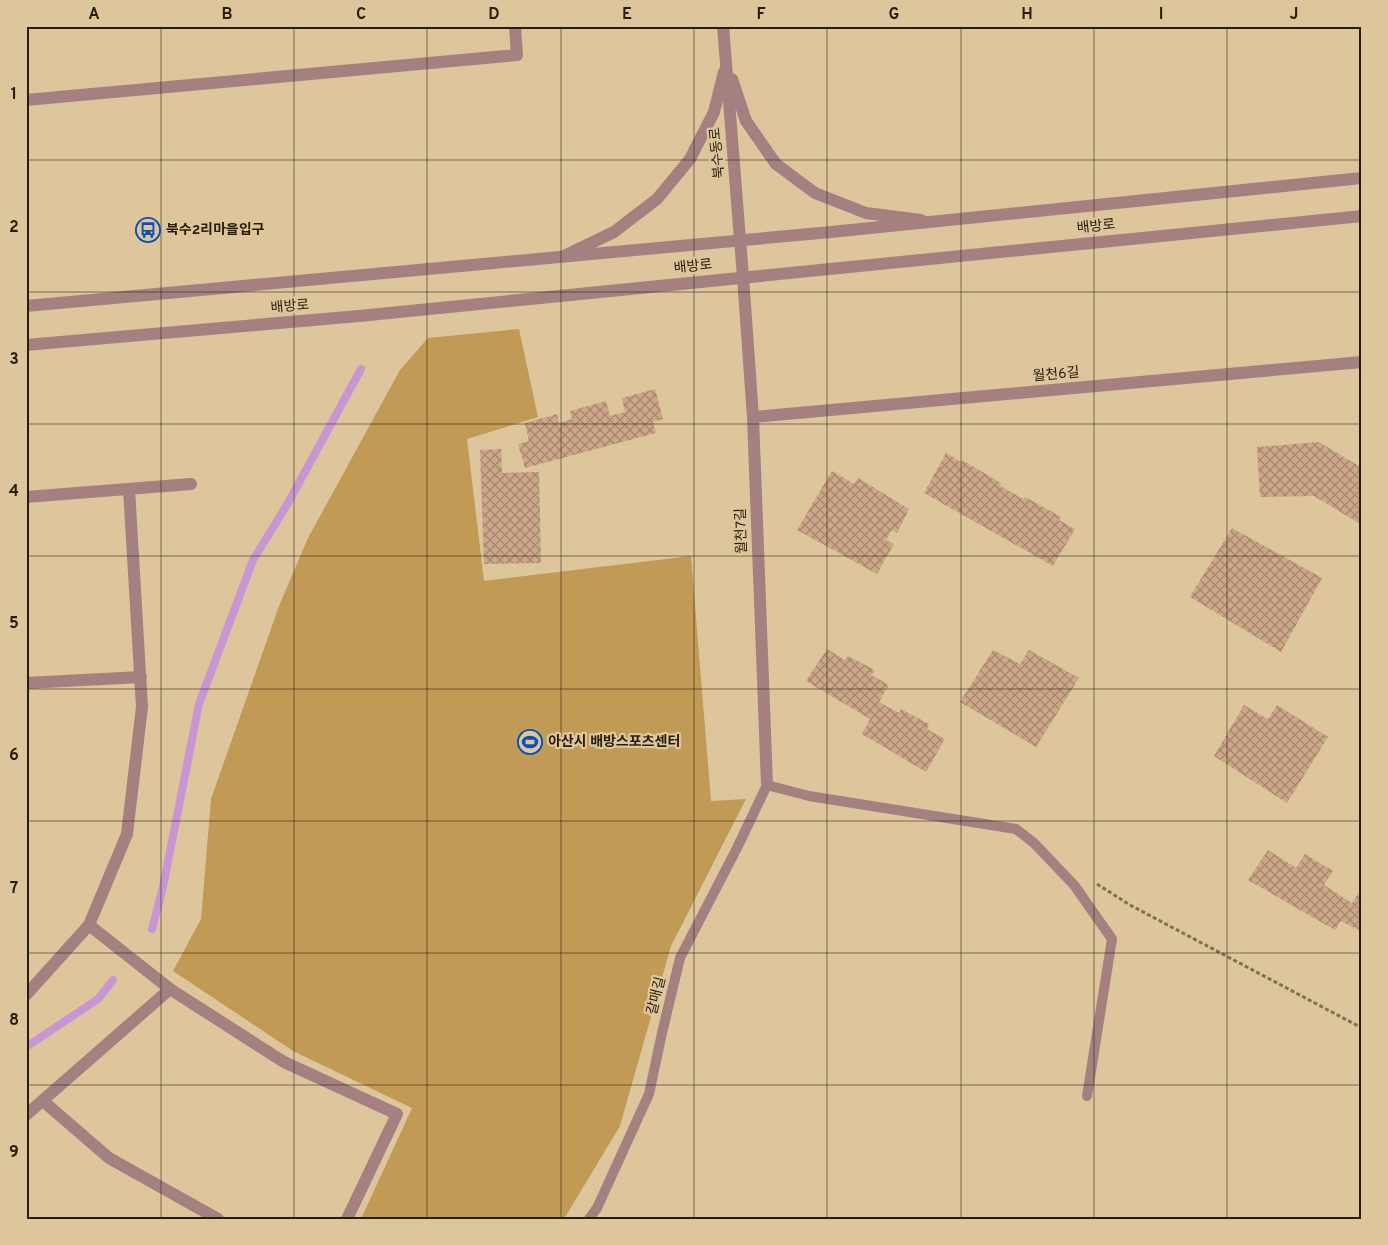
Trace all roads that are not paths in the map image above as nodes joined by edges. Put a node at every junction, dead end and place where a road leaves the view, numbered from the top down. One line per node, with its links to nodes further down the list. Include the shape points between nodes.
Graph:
1 (515, 26): 4 (street, via 517,56)
2 (723, 26): 3 (street, 북수동로)
3 (726, 63): 7 (street, via 746,121 776,164 815,193 866,213); 8 (street, 북수동로); 9 (street, via 714,112 690,159 658,199 614,232)
4 (26, 100)
5 (1362, 178): 7 (street, 배방로)
6 (1362, 216): 10 (street, 배방로)
7 (929, 221): 8 (street, 배방로)
8 (740, 240): 9 (street, 배방로); 10 (street, 북수동로)
9 (563, 256): 11 (street, 배방로)
10 (743, 277): 12 (street, 배방로, via 359,316); 14 (street, 월천7길)
11 (26, 306)
12 (26, 345)
13 (1362, 362): 14 (street, 월천6길)
14 (753, 417): 20 (street, 월천7길)
15 (191, 484): 16 (street)
16 (128, 489): 17 (street); 18 (street)
17 (26, 497)
18 (141, 678): 19 (street); 21 (street, via 142,707 128,834)
19 (26, 683)
20 (766, 785): 24 (lane, via 809,796 1016,829 1034,843 1074,885 1112,939); 29 (lane, 갈매길, via 680,958 649,1094)
21 (90, 924): 22 (street); 23 (street)
22 (170, 989): 25 (street); 28 (street, via 284,1062 397,1114)
23 (26, 995)
24 (1087, 1096)
25 (43, 1101): 26 (street); 27 (street, via 110,1158)
26 (26, 1116)
27 (218, 1219)
28 (347, 1219)
29 (589, 1219)

